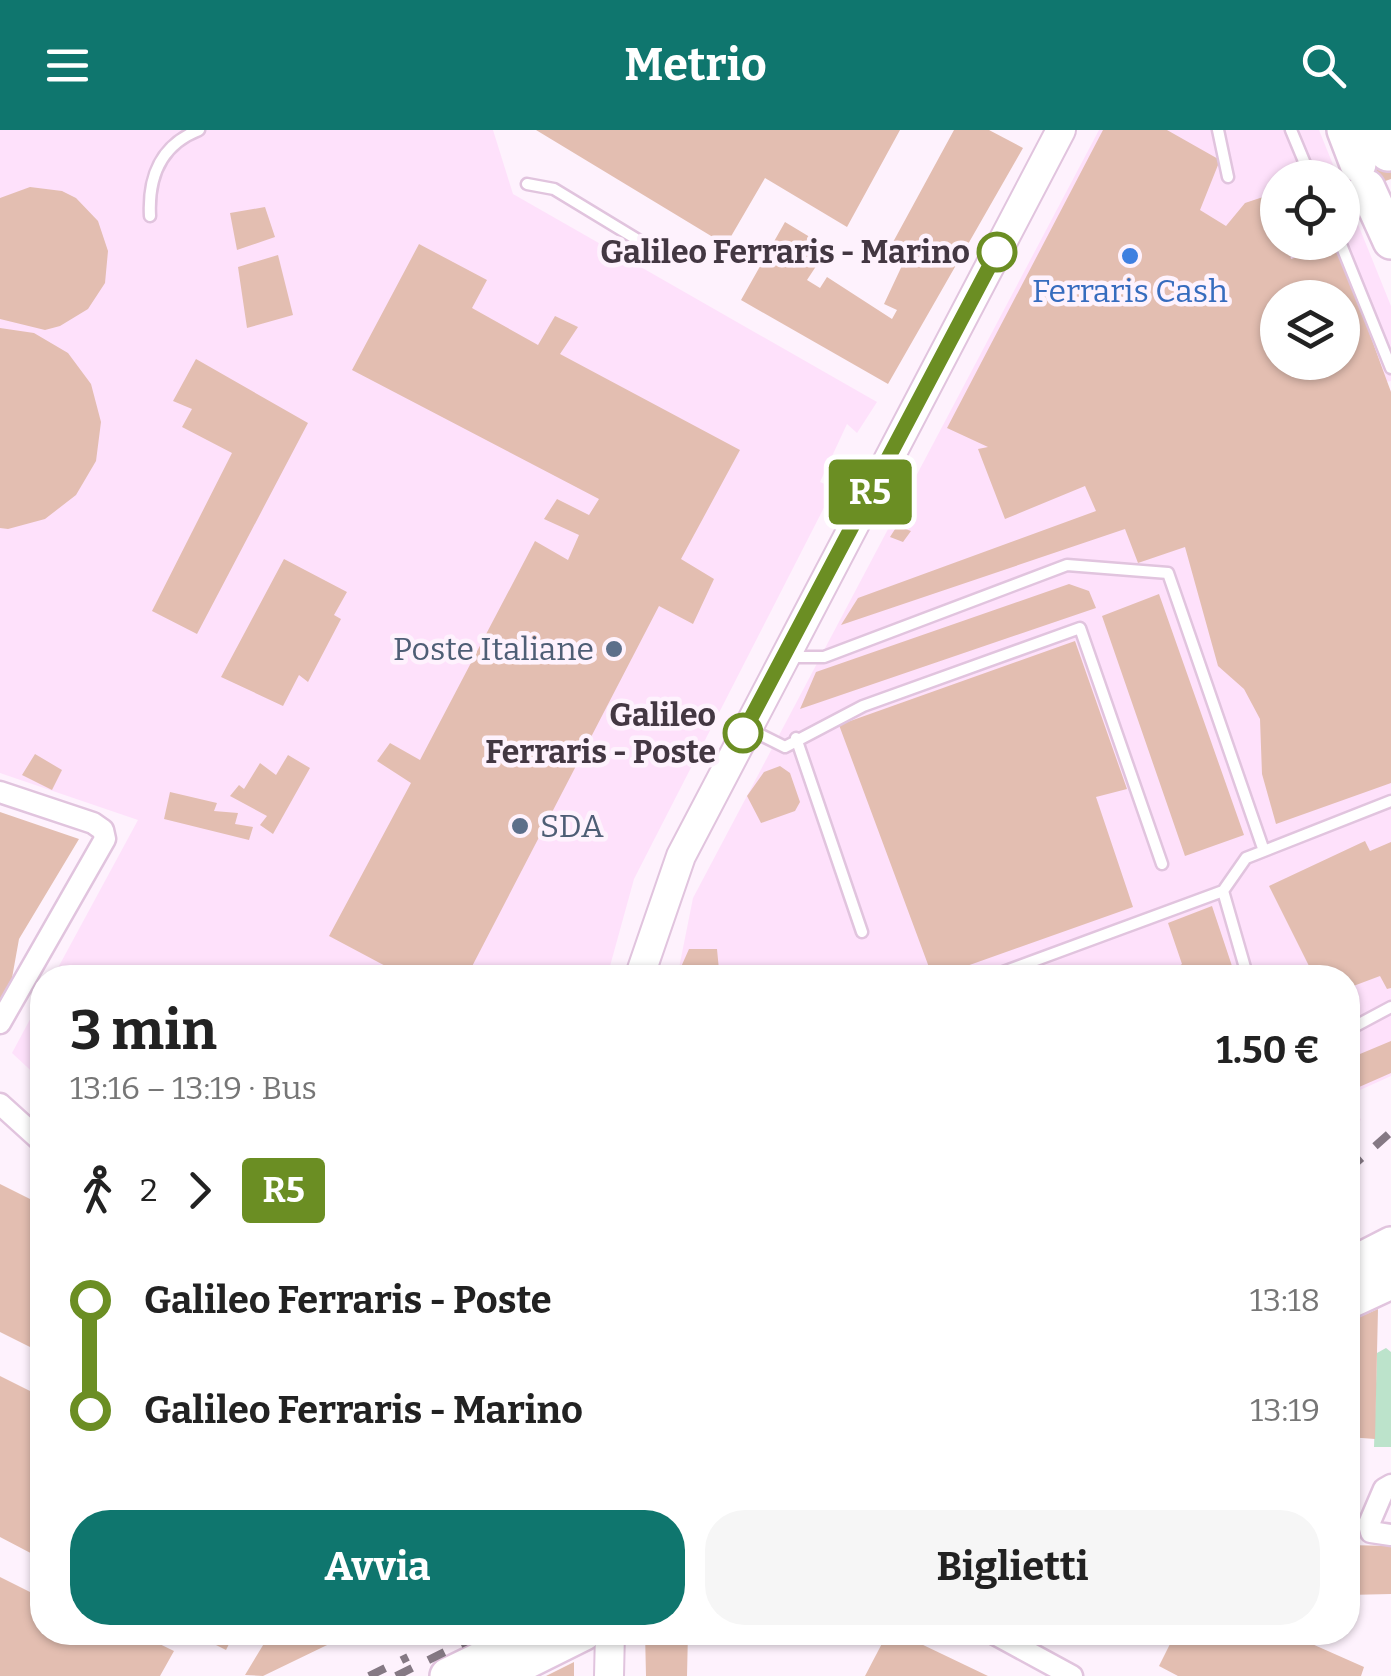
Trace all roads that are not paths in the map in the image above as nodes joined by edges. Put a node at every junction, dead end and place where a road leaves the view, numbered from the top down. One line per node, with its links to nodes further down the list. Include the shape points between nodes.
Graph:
1 (198, 130): 10 (lane, via 177,140 152,176)
2 (1061, 130): 15 (main road)
3 (1218, 130): 8 (lane)
4 (1290, 130): 7 (lane)
5 (1345, 130): 6 (highway)
6 (1373, 158): 11 (highway)
7 (1303, 160)
8 (1228, 176)
9 (527, 184): 12 (lane, via 554,189)
10 (150, 216)
11 (1391, 241)
12 (666, 258)
13 (1347, 260): 14 (lane)
14 (1391, 368)
15 (783, 657): 16 (main road); 20 (lane, via 824,656 1067,565 1168,573)
16 (746, 728): 17 (lane, via 786,747); 25 (main road, via 681,856)
17 (796, 738): 21 (lane, via 863,706 1080,628); 23 (lane)
18 (0, 792): 24 (street, via 93,823 105,838)
19 (1391, 802): 20 (lane)
20 (1264, 852): 22 (lane, via 1246,858)
21 (1162, 864)
22 (1224, 891): 26 (lane); 27 (lane)
23 (862, 932)
24 (33, 965)
25 (643, 965)
26 (1022, 965)
27 (1244, 965)
28 (30, 969): 30 (street)
29 (1391, 1008): 31 (lane)
30 (0, 1022)
31 (1360, 1024)
32 (0, 1104): 33 (street)
33 (30, 1131)
34 (1391, 1245): 35 (highway)
35 (1360, 1262)
36 (1391, 1280): 37 (highway)
37 (1360, 1295)
38 (1391, 1485): 39 (street, via 1369,1524 1371,1532)
39 (1391, 1535)
40 (511, 1645): 44 (highway)
41 (558, 1645): 45 (highway)
42 (610, 1645): 46 (main road)
43 (1015, 1645): 47 (street)
44 (448, 1676)
45 (496, 1676)
46 (609, 1676)
47 (1072, 1676)

